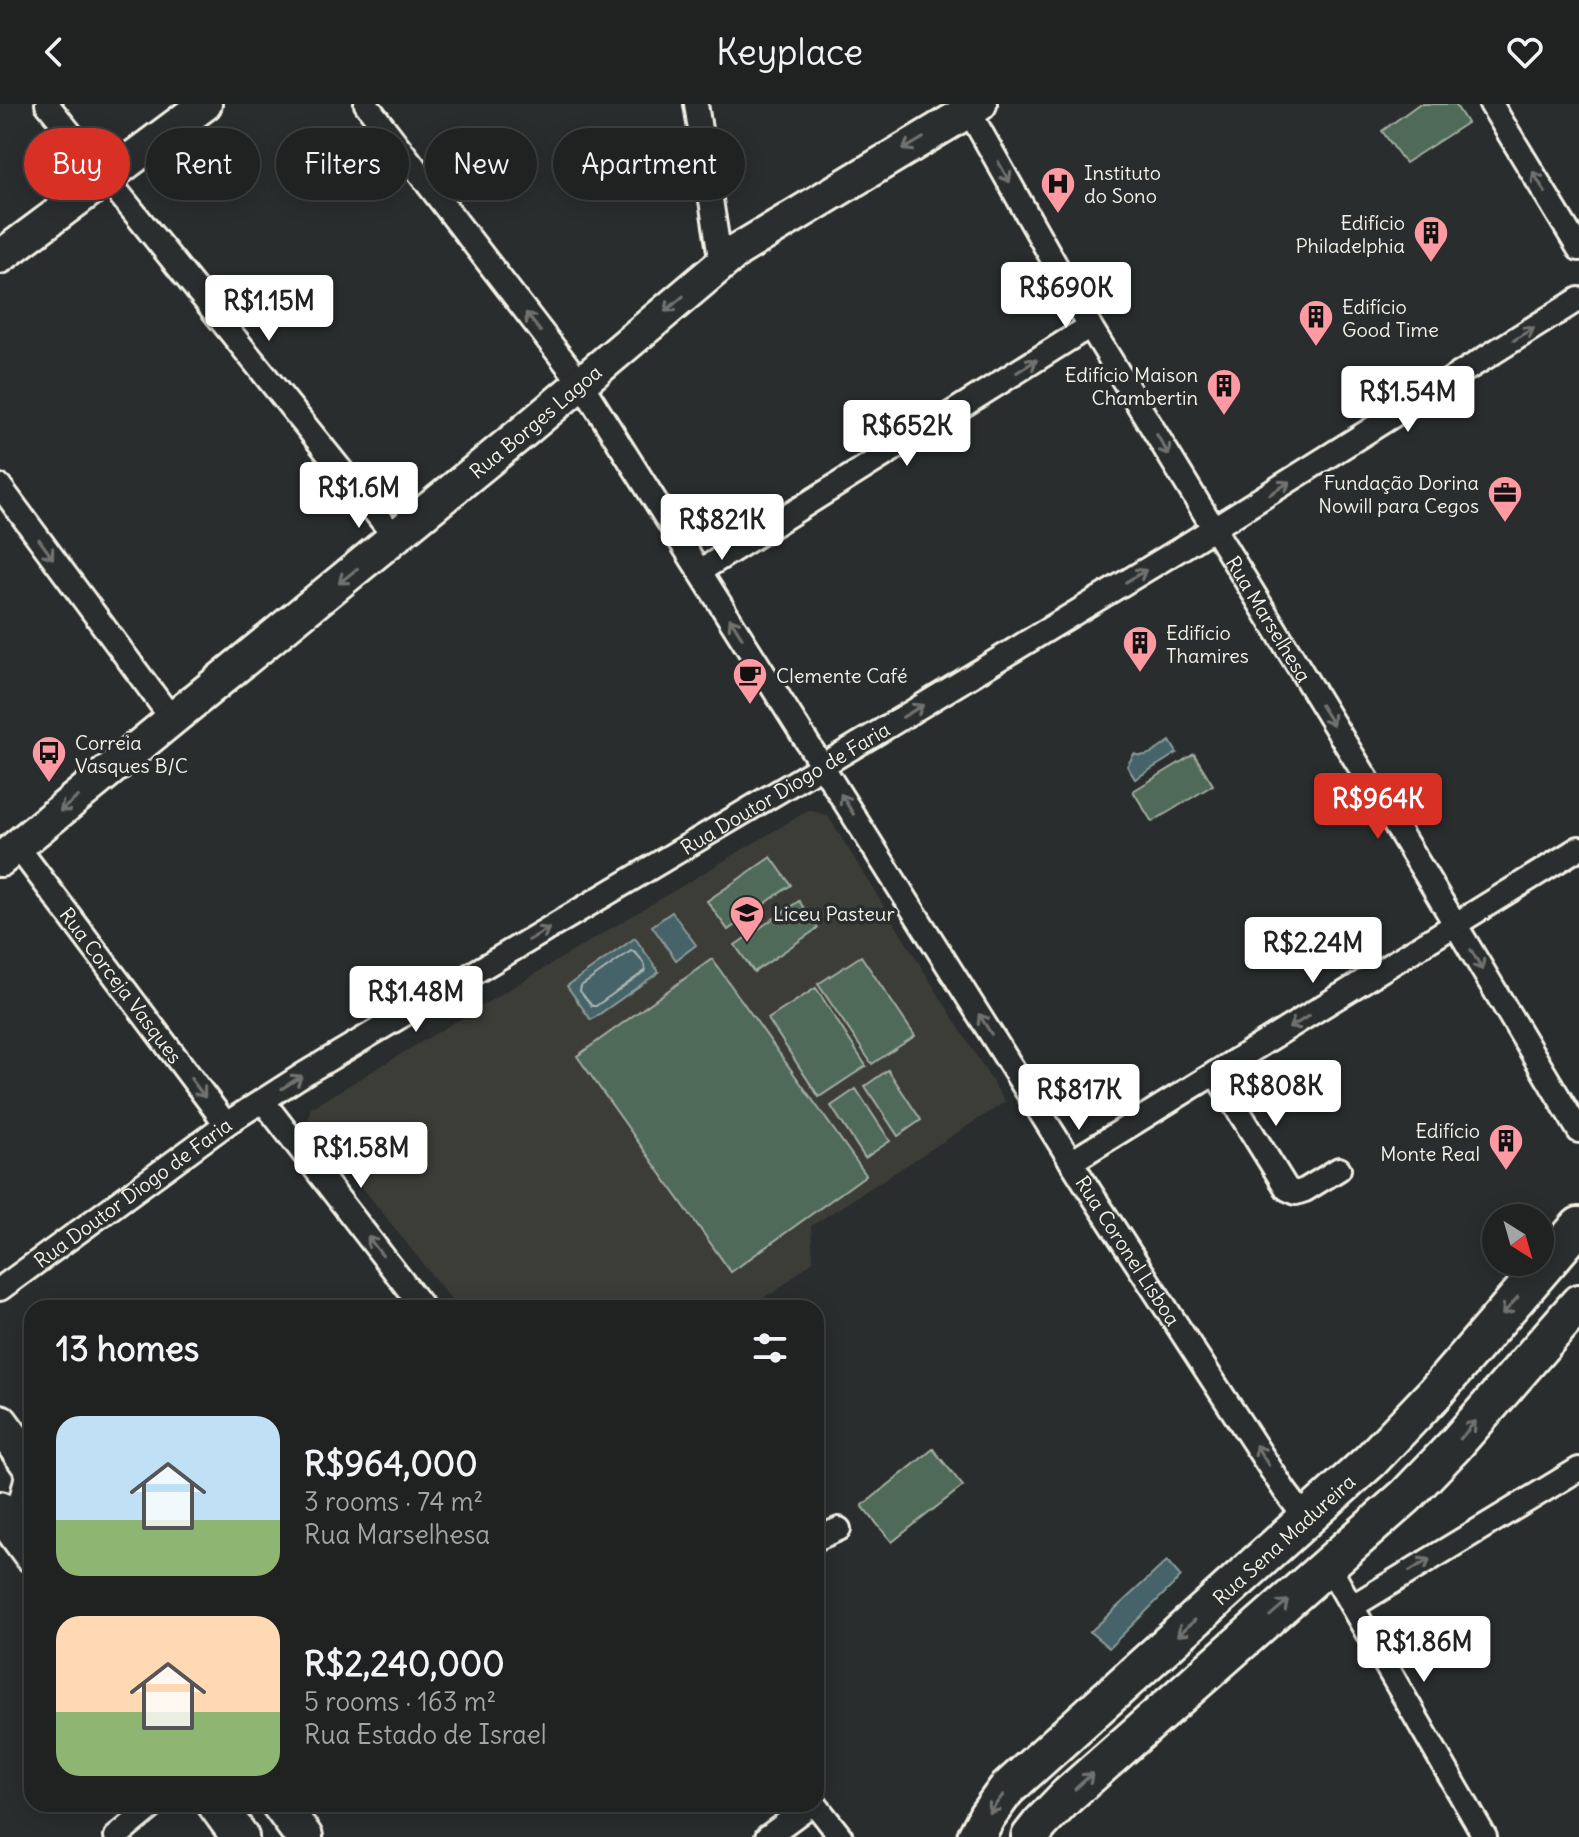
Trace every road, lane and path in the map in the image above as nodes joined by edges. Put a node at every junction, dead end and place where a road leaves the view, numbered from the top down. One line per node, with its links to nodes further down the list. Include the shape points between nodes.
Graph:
1 (47, 104): 7 (street)
2 (205, 104): 8 (street)
3 (366, 104): 16 (street, Rua Coronel Lisboa, one-way to 3)
4 (696, 104): 13 (street)
5 (1491, 104): 11 (street, one-way to 5)
6 (971, 106): 13 (street, Rua Borges Lagoa, one-way to 13); 15 (street, Rua Marselhesa, one-way to 15)
7 (66, 128)
8 (130, 160)
9 (76, 200): 12 (street)
10 (124, 200): 19 (street)
11 (1579, 249)
12 (0, 257)
13 (721, 264): 16 (street, Rua Borges Lagoa, one-way to 16)
14 (1579, 299): 18 (street, Rua Doutor Diogo de Faria, one-way to 14)
15 (1090, 326): 18 (street, Rua Marselhesa, one-way to 18); 20 (street, one-way to 15)
16 (581, 383): 19 (street, Rua Borges Lagoa); 20 (street, Rua Coronel Lisboa)
17 (0, 486): 21 (street, one-way to 21)
18 (1213, 529): 22 (street, Rua Doutor Diogo de Faria, one-way to 18); 25 (street, Rua Marselhesa, one-way to 25)
19 (395, 537): 21 (street, Rua Borges Lagoa, one-way to 21)
20 (700, 571): 22 (street, Rua Coronel Lisboa, one-way to 20)
21 (172, 719): 24 (street, Rua Borges Lagoa, one-way to 24)
22 (822, 765): 27 (street, Rua Doutor Diogo de Faria, one-way to 22); 30 (street, Rua Coronel Lisboa, one-way to 22)
23 (1579, 848): 25 (street)
24 (8, 853): 28 (street, Rua Corceja Vasques, one-way to 28)
25 (1456, 924): 26 (street, one-way to 26); 29 (street, Rua Marselhesa, one-way to 29)
26 (1215, 1073): 30 (street); 31 (street, via 1287,1189 1305,1190)
27 (263, 1101): 28 (street, Rua Doutor Diogo de Faria); 34 (street, one-way to 27)
28 (226, 1124): 33 (street, Rua Doutor Diogo de Faria)
29 (1579, 1131)
30 (1071, 1162): 40 (street, Rua Coronel Lisboa, one-way to 30)
31 (1339, 1169)
32 (1579, 1226): 40 (main road, Rua Sena Madureira, one-way to 40, via 1434,1394)
33 (0, 1289)
34 (417, 1300)
35 (1579, 1303): 45 (main road, one-way to 35, via 1454,1446)
36 (0, 1423): 37 (main road)
37 (24, 1457)
38 (1579, 1469): 46 (street, one-way to 38)
39 (24, 1488): 41 (street, via 15,1511)
40 (1306, 1519): 58 (main road, Rua Sena Madureira, one-way to 58, via 1006,1790)
41 (3, 1520): 44 (main road)
42 (839, 1529): 43 (street)
43 (824, 1536)
44 (24, 1545)
45 (1328, 1565): 46 (street); 59 (main road, one-way to 45, via 1067,1796)
46 (1353, 1606): 52 (street)
47 (146, 1812): 53 (street)
48 (222, 1812): 54 (main road)
49 (286, 1812): 55 (main road)
50 (802, 1812): 56 (street)
51 (820, 1812): 57 (street)
52 (1475, 1834)
53 (116, 1837)
54 (240, 1837)
55 (304, 1837)
56 (767, 1837)
57 (841, 1837)
58 (976, 1837)
59 (1030, 1837)

